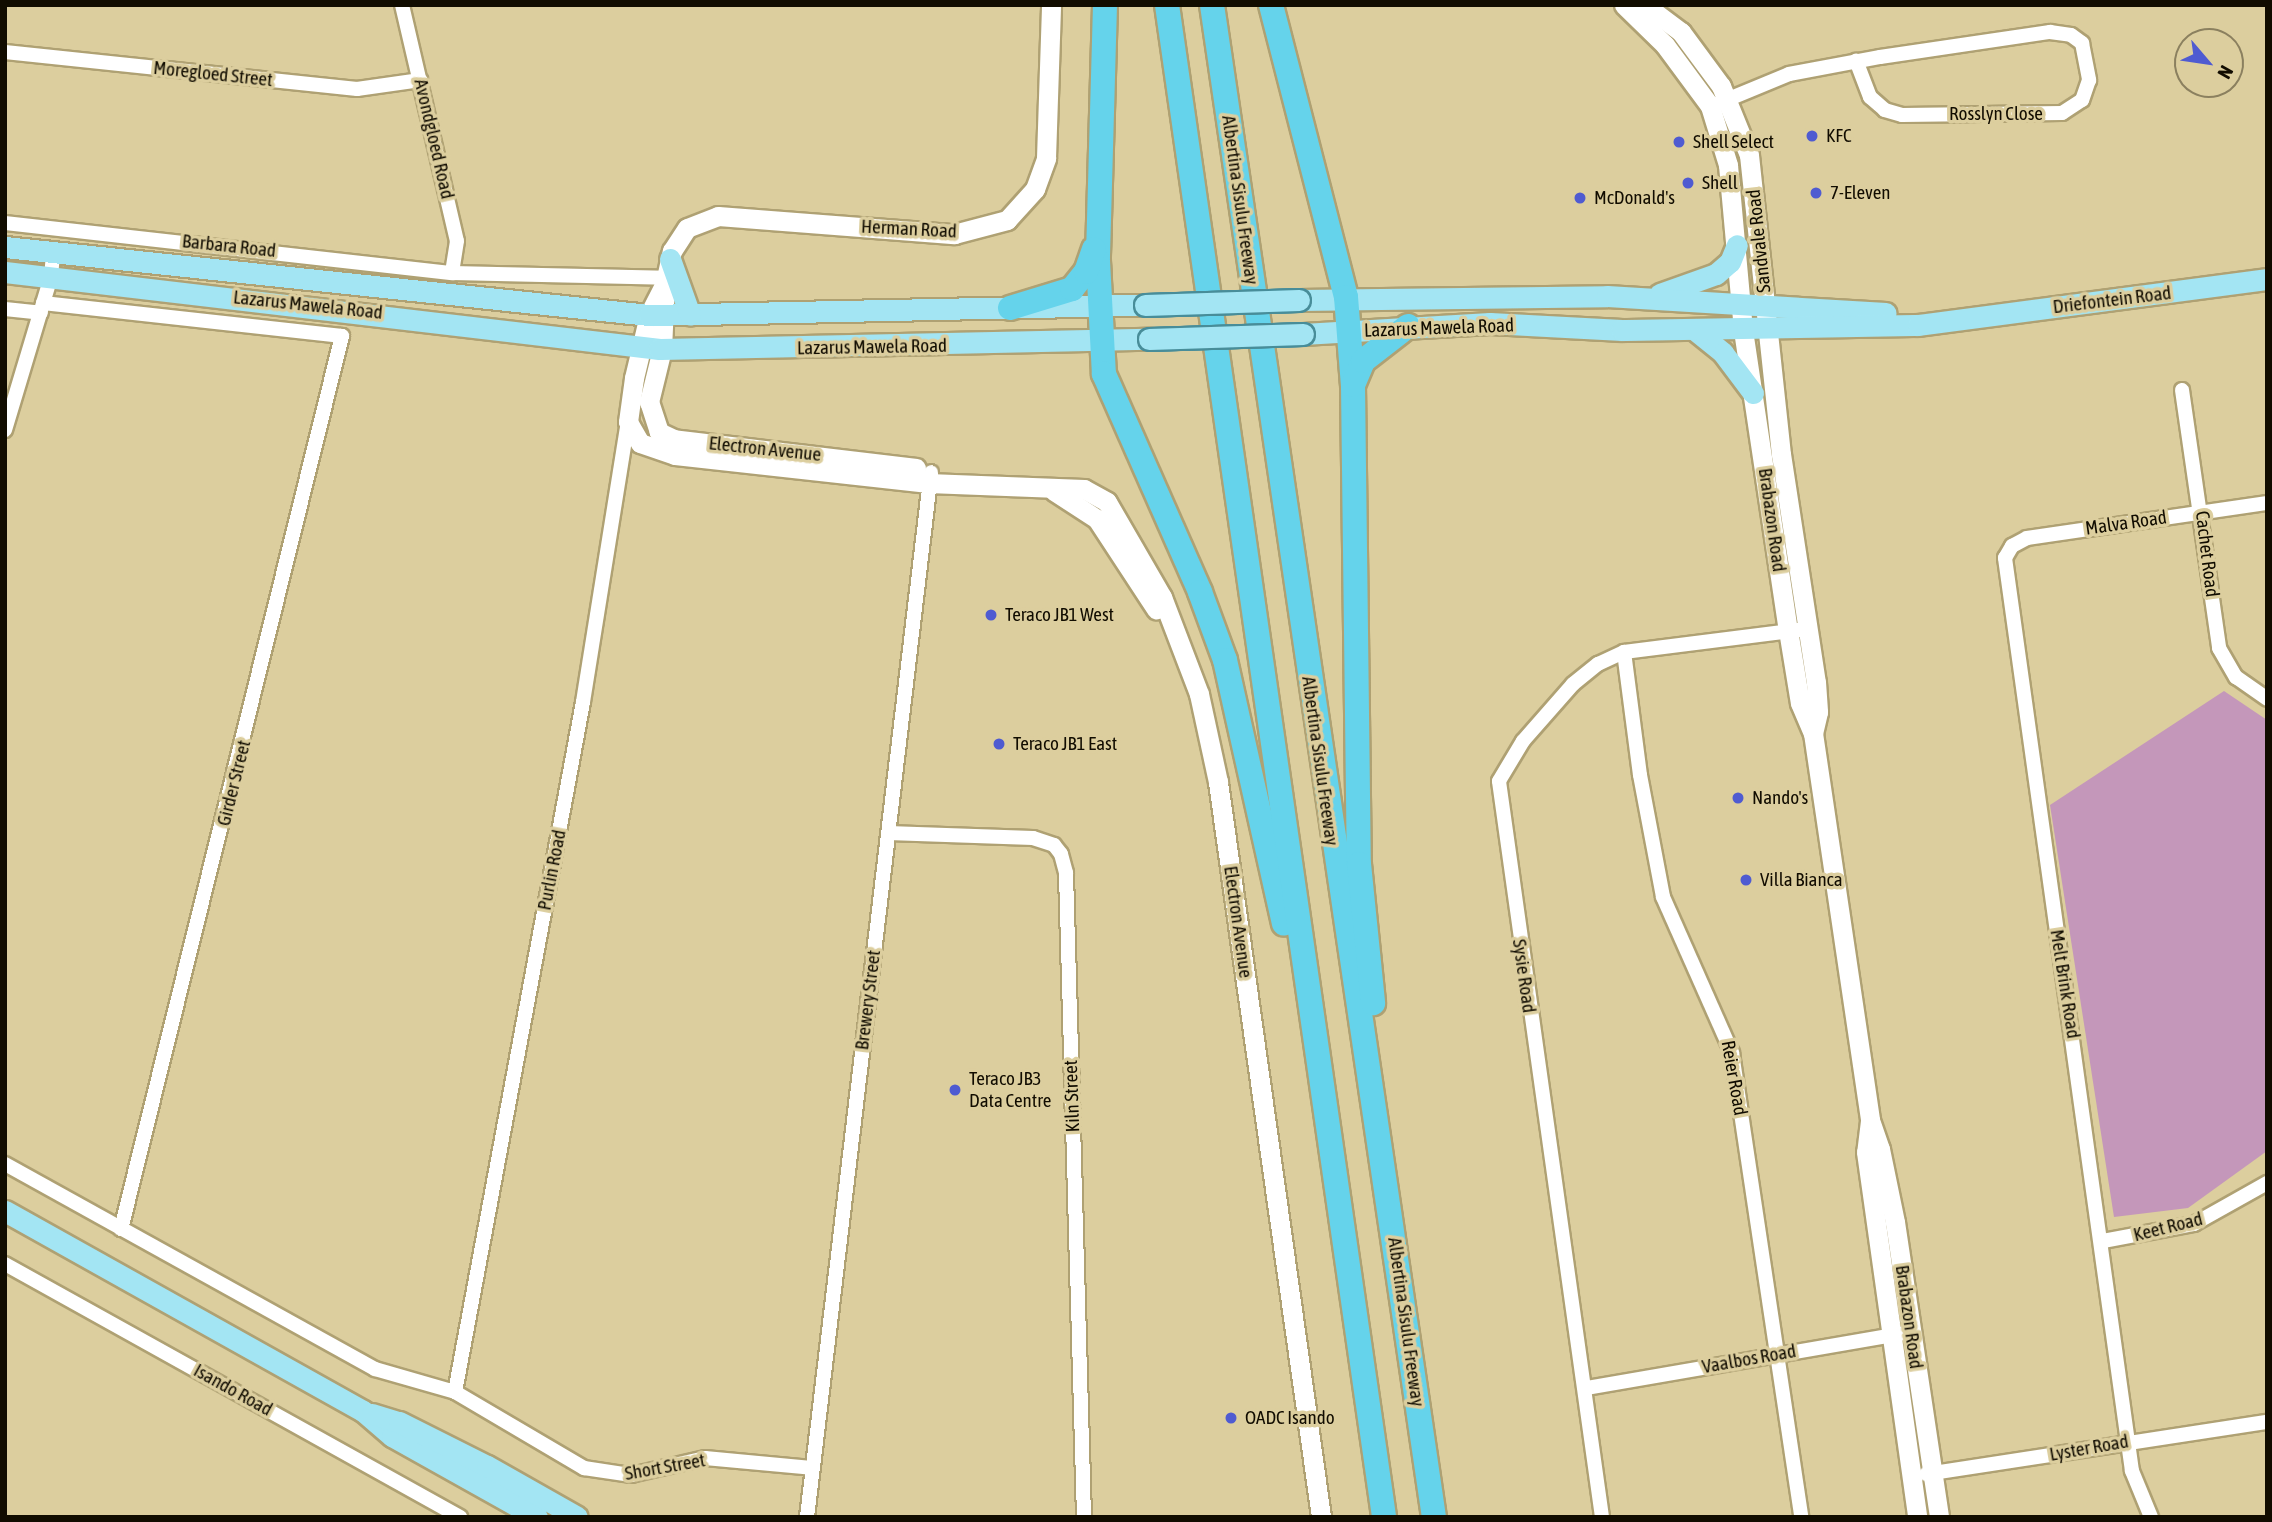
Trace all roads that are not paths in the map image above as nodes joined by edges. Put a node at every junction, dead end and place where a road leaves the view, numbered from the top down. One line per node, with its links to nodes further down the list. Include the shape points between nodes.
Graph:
1 (402, 5): 10 (street, Avondgloed Road)
2 (1051, 5): 19 (main road, Herman Road, via 1046,158 1035,189 1007,219 954,234 718,216 687,228)
3 (1105, 5): 12 (highway)
4 (1167, 5): 54 (highway)
5 (1212, 5): 55 (highway, Albertina Sisulu Freeway, via 1339,890)
6 (1271, 5): 22 (highway)
7 (1640, 8): 11 (main road, Sandvale Road)
8 (5, 52): 10 (street, Moregloed Street, via 357,89)
9 (1856, 61): 9 (street, Rosslyn Close, via 1870,97 1885,110 1902,115 2062,113 2082,100 2089,80 2082,43 2057,32); 11 (street, Rosslyn Close, via 1789,74)
10 (420, 80): 18 (street, Avondgloed Road, via 457,241)
11 (1719, 103): 14 (main road, Sandvale Road); 25 (main road, Sandvale Road, via 1749,155)
12 (1101, 213): 26 (highway); 28 (highway, via 1089,266 1077,284)
13 (5, 223): 18 (street, Barbara Road)
14 (1737, 245): 23 (main road, via 1730,262 1716,274); 24 (main road, Sandvale Road)
15 (5, 247): 16 (main road, Lazarus Mawela Road)
16 (53, 252): 20 (street); 30 (main road, Lazarus Mawela Road)
17 (5, 272): 20 (main road, Lazarus Mawela Road)
18 (452, 273): 19 (street, Barbara Road)
19 (667, 273): 30 (main road, Herman Road); 31 (main road)
20 (51, 277): 27 (street); 39 (main road, Lazarus Mawela Road)
21 (2267, 279): 32 (main road, Driefontein Road)
22 (1346, 297): 23 (main road, Lazarus Mawela Road); 26 (main road, Lazarus Mawela Road, bridge); 37 (highway)
23 (1651, 297): 24 (main road, Lazarus Mawela Road)
24 (1742, 304): 25 (main road, Driefontein Road); 36 (main road, Brabazon Road)
25 (1766, 304): 32 (main road, Driefontein Road); 34 (main road, Brabazon Road)
26 (1099, 306): 28 (main road, Lazarus Mawela Road); 38 (highway)
27 (42, 308): 29 (street); 45 (street); 60 (street, Girder Street, via 342,336)
28 (1010, 308): 31 (main road, Lazarus Mawela Road)
29 (5, 309)
30 (658, 315): 31 (main road, Lazarus Mawela Road); 39 (main road, Herman Road); 40 (main road, Herman Road)
31 (690, 315)
32 (1957, 317): 34 (main road, Driefontein Road, via 1918,325)
33 (1408, 326): 35 (main road, Lazarus Mawela Road, via 1490,323); 37 (main road, Lazarus Mawela Road); 41 (highway, via 1363,362)
34 (1768, 329): 36 (main road, Driefontein Road); 50 (main road, Brabazon Road)
35 (1695, 330): 36 (main road, Lazarus Mawela Road); 43 (main road, via 1723,353)
36 (1743, 330): 43 (main road, Brabazon Road)
37 (1349, 331): 38 (main road, Lazarus Mawela Road, bridge); 41 (highway)
38 (1099, 340): 40 (main road, Lazarus Mawela Road); 54 (highway, via 1108,384 1200,592 1225,660 1285,927)
39 (640, 346): 40 (main road, Lazarus Mawela Road); 44 (main road, Purlin Road)
40 (662, 349): 46 (main road, Electron Avenue, via 649,402 652,419 663,435)
41 (1353, 386): 55 (highway, via 1355,771 1359,864 1378,1051)
42 (2182, 390): 48 (street, Cachet Road)
43 (1752, 393): 50 (main road, Brabazon Road)
44 (628, 422): 46 (main road, Electron Avenue, via 640,443 662,452); 67 (street, Purlin Road, via 578,729)
45 (5, 430)
46 (930, 478): 53 (street, Brewery Street); 79 (main road, Electron Avenue, via 1054,491 1084,489 1107,502 1162,597 1199,694 1218,782)
47 (2267, 503): 48 (street, Malva Road)
48 (2202, 512): 49 (street, Malva Road); 52 (street, Cachet Road, via 2223,661 2236,677)
49 (2027, 538): 61 (street, Melt Brink Road, via 2007,552 2005,573)
50 (1797, 629): 51 (street, Sysie Road); 56 (main road, Brabazon Road, via 1800,704 1813,733)
51 (1624, 652): 65 (street, Reier Road, via 1662,897 1732,1053); 66 (street, Sysie Road, via 1598,664 1573,684 1509,757 1499,781)
52 (2267, 699)
53 (888, 833): 71 (street, Brewery Street); 78 (street, Kiln Street, via 1042,839 1054,845 1064,864)
54 (1312, 1021): 80 (highway)
55 (1373, 1090): 81 (highway, Albertina Sisulu Freeway)
56 (1870, 1120): 63 (main road, Brabazon Road, via 1886,1176); 64 (main road, Brabazon Road, via 1866,1152)
57 (5, 1164): 60 (street)
58 (2267, 1184): 61 (street, Keet Road, via 2194,1224)
59 (5, 1211): 68 (main road)
60 (121, 1229): 67 (street, via 375,1369)
61 (2103, 1241): 70 (street, Melt Brink Road)
62 (5, 1264): 74 (street, Isando Road)
63 (1912, 1332): 64 (street, Vaalbos Road); 72 (main road, Brabazon Road)
64 (1891, 1335): 65 (street, Vaalbos Road); 73 (main road, Brabazon Road)
65 (1778, 1354): 66 (street, Vaalbos Road); 83 (street, Reier Road)
66 (1587, 1388): 82 (street, Sysie Road)
67 (455, 1392): 71 (street, Short Street, via 584,1468 611,1475 646,1474 705,1458)
68 (363, 1411): 75 (main road, via 392,1436); 76 (main road, via 399,1422)
69 (2267, 1422): 70 (street, Lyster Road)
70 (2128, 1441): 72 (street, Lyster Road); 86 (street, Melt Brink Road, via 2132,1471)
71 (812, 1468): 77 (street, Brewery Street)
72 (1933, 1473): 73 (street, Lyster Road); 85 (main road, Brabazon Road)
73 (1911, 1476): 84 (main road, Brabazon Road)
74 (460, 1517)
75 (537, 1517)
76 (577, 1517)
77 (807, 1517)
78 (1084, 1517)
79 (1321, 1517)
80 (1384, 1517)
81 (1434, 1517)
82 (1602, 1517)
83 (1801, 1517)
84 (1917, 1517)
85 (1939, 1517)
86 (2151, 1517)

